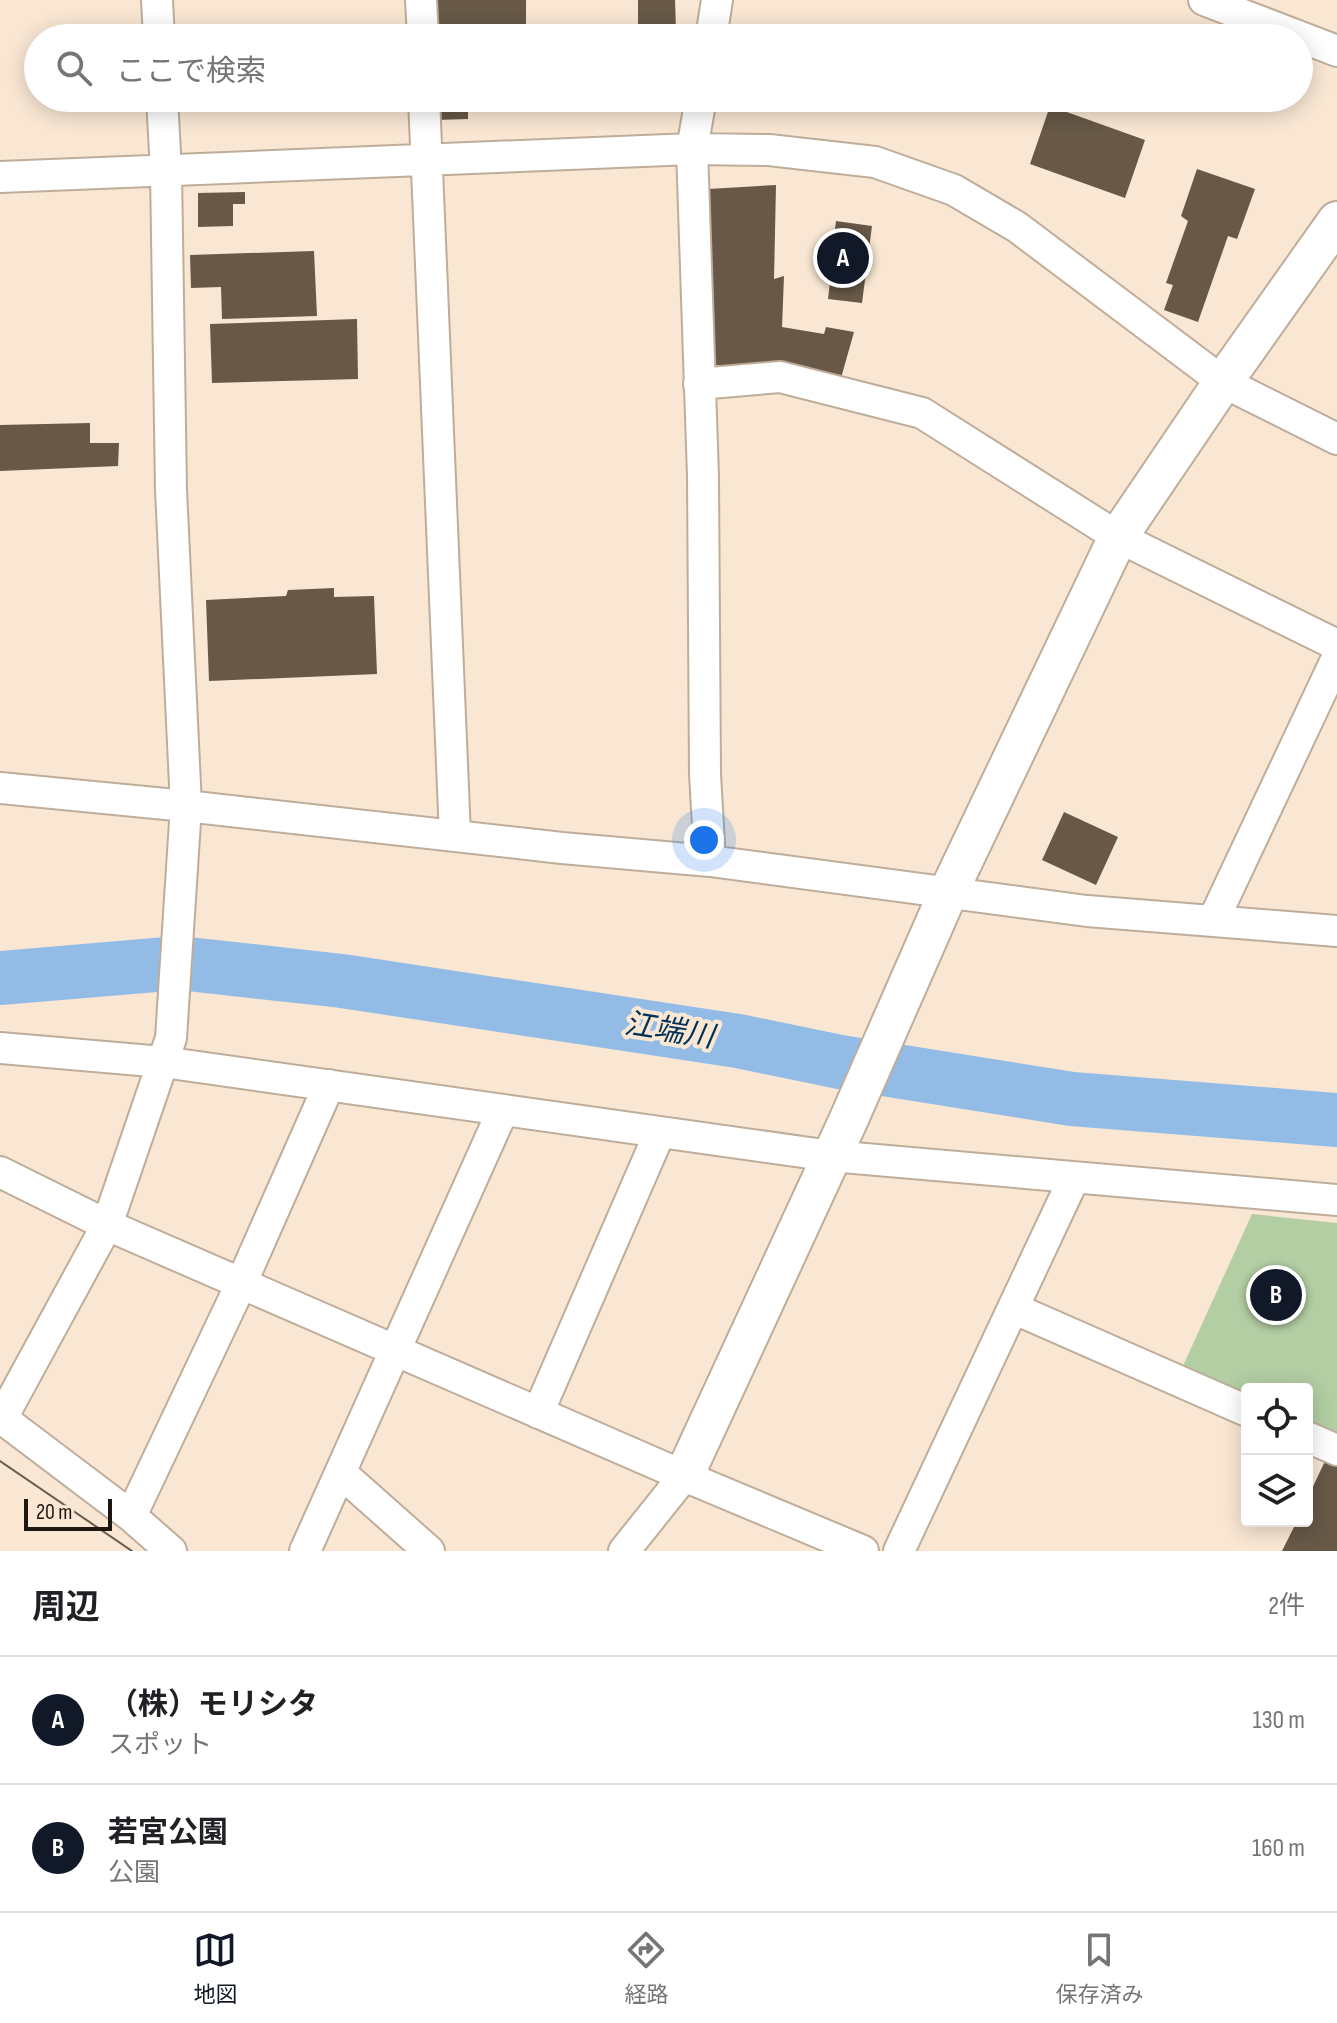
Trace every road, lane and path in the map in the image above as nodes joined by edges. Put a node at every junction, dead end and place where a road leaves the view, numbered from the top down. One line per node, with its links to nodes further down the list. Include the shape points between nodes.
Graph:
1 (157, 0): 5 (street)
2 (421, 0): 6 (street)
3 (717, 0): 7 (street)
4 (1204, 0): 8 (street)
5 (158, 24)
6 (422, 24)
7 (713, 24)
8 (1267, 24)
9 (1313, 42): 10 (street)
10 (1337, 51)
11 (163, 112): 16 (street)
12 (424, 112): 15 (street)
13 (699, 112): 14 (street)
14 (692, 149): 15 (street); 19 (street, via 769,150 875,162 954,190 1017,227); 20 (street)
15 (426, 160): 16 (street); 27 (street)
16 (166, 171): 17 (street); 26 (street, via 171,490)
17 (0, 177)
18 (1337, 221): 19 (street)
19 (1223, 382): 21 (street); 22 (street)
20 (699, 384): 22 (street, via 780,377 922,413); 28 (street)
21 (1337, 439)
22 (1118, 537): 23 (street); 29 (street)
23 (1337, 645)
24 (1337, 658): 30 (street)
25 (0, 788): 26 (street)
26 (185, 816): 27 (street); 33 (street)
27 (455, 836): 28 (street)
28 (710, 861): 29 (street)
29 (948, 893): 30 (street); 37 (street)
30 (1213, 921): 31 (street)
31 (1337, 931)
32 (0, 1048): 33 (street)
33 (167, 1050): 34 (street); 41 (street)
34 (329, 1085): 35 (street); 42 (street)
35 (503, 1110): 36 (street); 44 (street)
36 (660, 1132): 37 (street); 46 (street)
37 (831, 1156): 39 (street); 51 (street)
38 (0, 1172): 41 (street)
39 (1074, 1178): 40 (street); 43 (street)
40 (1337, 1200)
41 (107, 1225): 42 (street); 47 (street)
42 (241, 1284): 44 (street); 52 (street)
43 (1015, 1309): 45 (street); 58 (street)
44 (397, 1351): 46 (street); 50 (street)
45 (1241, 1408)
46 (538, 1413): 51 (street)
47 (1, 1417): 52 (street)
48 (1313, 1440): 49 (street)
49 (1337, 1450)
50 (341, 1473): 54 (street); 55 (street)
51 (684, 1476): 56 (street); 57 (street)
52 (131, 1516): 53 (street)
53 (171, 1551)
54 (305, 1551)
55 (429, 1551)
56 (624, 1551)
57 (863, 1551)
58 (899, 1551)

